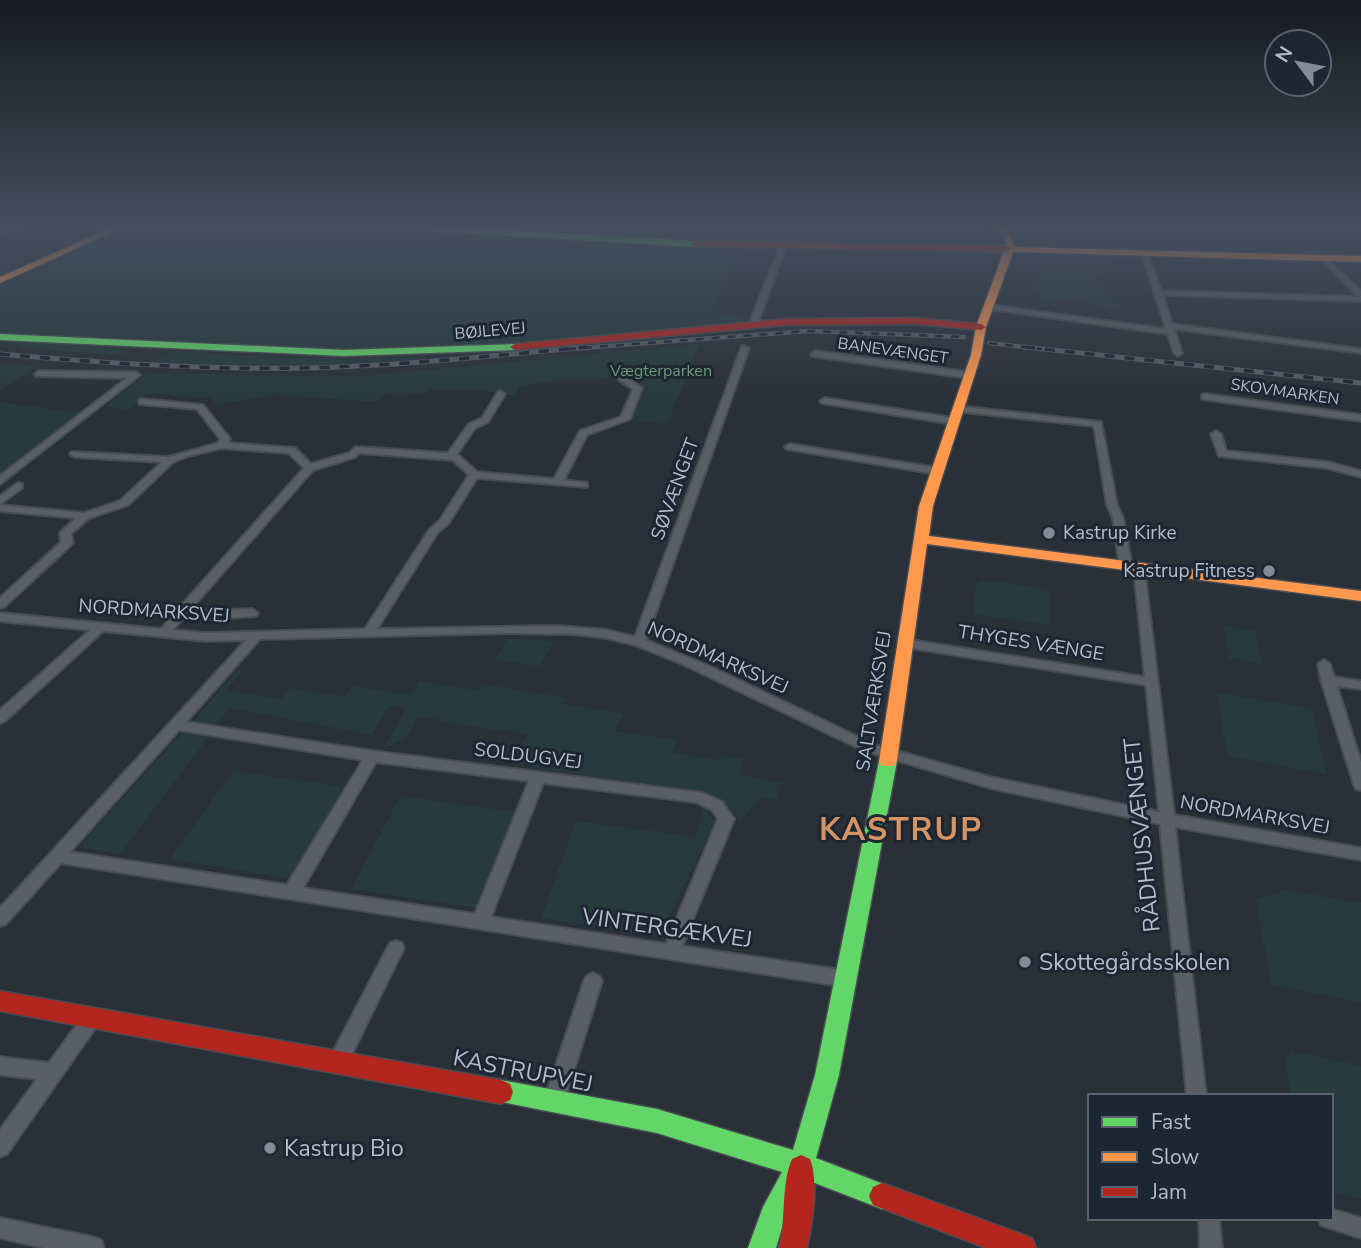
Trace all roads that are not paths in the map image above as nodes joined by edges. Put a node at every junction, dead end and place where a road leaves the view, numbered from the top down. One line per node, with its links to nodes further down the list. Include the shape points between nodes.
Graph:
1 (768, 285): 7 (street, via 755,319)
2 (996, 285): 6 (street, SALTVÆRKSVEJ)
3 (1155, 285): 4 (street)
4 (1158, 293): 5 (street); 9 (street)
5 (1361, 297)
6 (989, 307): 8 (street, SALTVÆRKSVEJ); 9 (street)
7 (758, 325): 8 (street, BØJLEVEJ, via 875,320); 10 (street, BØJLEVEJ, via 367,355)
8 (981, 327): 16 (street, SALTVÆRKSVEJ)
9 (1170, 329): 12 (street); 13 (street)
10 (0, 337)
11 (745, 348): 53 (street, SØVÆNGET)
12 (1361, 351)
13 (1178, 352)
14 (815, 354): 16 (street, BANEVÆNGET)
15 (39, 374): 34 (street, via 136,375)
16 (968, 375): 22 (street, SALTVÆRKSVEJ)
17 (622, 378): 35 (street, via 638,388 625,419 583,433)
18 (501, 394): 28 (street, via 485,420 472,426)
19 (1205, 397): 23 (street, SKOVMARKEN)
20 (825, 401): 22 (street)
21 (142, 402): 25 (street, via 200,407 225,439)
22 (955, 415): 31 (street, SALTVÆRKSVEJ); 42 (street, RÅDHUSVÆNGET, via 1098,424 1114,510)
23 (1361, 418)
24 (1216, 433): 32 (street, via 1222,454 1328,465)
25 (222, 445): 29 (street); 30 (street, via 292,450)
26 (790, 447): 31 (street)
27 (75, 454): 29 (street)
28 (450, 457): 30 (street, via 356,450); 33 (street, via 456,457)
29 (170, 460): 40 (street, via 124,503)
30 (309, 468): 46 (street)
31 (937, 471): 41 (street, SALTVÆRKSVEJ)
32 (1361, 474)
33 (474, 475): 35 (street); 50 (street)
34 (0, 481)
35 (558, 482): 36 (street)
36 (583, 485)
37 (18, 486): 38 (street)
38 (0, 501)
39 (0, 508): 40 (street)
40 (85, 516): 44 (street, via 65,533 67,543)
41 (922, 539): 42 (street); 54 (street, SALTVÆRKSVEJ)
42 (1133, 568): 43 (street); 57 (street, RÅDHUSVÆNGET)
43 (1361, 596)
44 (0, 604)
45 (142, 608): 46 (street)
46 (183, 612): 47 (street); 51 (street)
47 (252, 613)
48 (0, 617): 49 (street, NORDMARKSVEJ)
49 (100, 627): 51 (street, NORDMARKSVEJ); 59 (street)
50 (369, 632): 52 (street, NORDMARKSVEJ); 53 (street, NORDMARKSVEJ, via 549,629)
51 (163, 634): 52 (street, NORDMARKSVEJ)
52 (256, 636): 60 (street)
53 (639, 642): 61 (street, NORDMARKSVEJ)
54 (904, 643): 57 (street, THYGES VÆNGE); 61 (street, SALTVÆRKSVEJ)
55 (1324, 664): 56 (street)
56 (1328, 680): 58 (street); 64 (street)
57 (1152, 682): 65 (street, RÅDHUSVÆNGET)
58 (1361, 685)
59 (0, 718)
60 (176, 725): 62 (street, SOLDUGVEJ); 67 (street)
61 (889, 754): 65 (street, NORDMARKSVEJ, via 1015,788); 73 (street, SALTVÆRKSVEJ)
62 (372, 756): 63 (street, SOLDUGVEJ); 68 (street)
63 (538, 777): 70 (street); 72 (street, SOLDUGVEJ, via 698,797 717,806 726,819)
64 (1361, 785)
65 (1166, 818): 66 (street, NORDMARKSVEJ); 80 (street, RÅDHUSVÆNGET)
66 (1361, 854)
67 (58, 856): 68 (street, VINTERGÆKVEJ); 69 (street)
68 (291, 893): 70 (street, VINTERGÆKVEJ)
69 (0, 919)
70 (480, 923): 72 (street, VINTERGÆKVEJ)
71 (396, 948): 77 (street)
72 (672, 950): 73 (street, VINTERGÆKVEJ)
73 (846, 979): 83 (street, SALTVÆRKSVEJ, via 827,1075)
74 (593, 981): 81 (street)
75 (0, 1001): 76 (street, KASTRUPVEJ)
76 (92, 1018): 77 (street, KASTRUPVEJ); 79 (street)
77 (338, 1062): 81 (street, KASTRUPVEJ)
78 (0, 1066): 79 (street)
79 (53, 1072): 82 (street)
80 (1197, 1094)
81 (554, 1101): 83 (street, KASTRUPVEJ, via 657,1121)
82 (0, 1147)
83 (801, 1165): 89 (street, SALTVÆRKSVEJ, via 772,1216); 90 (street, SALTVÆRKSVEJ, via 799,1226); 91 (street, KASTRUPVEJ)
84 (1209, 1220): 92 (street)
85 (1333, 1220): 87 (street)
86 (0, 1228): 88 (street)
87 (1361, 1228)
88 (93, 1248)
89 (762, 1248)
90 (793, 1248)
91 (1022, 1248)
92 (1211, 1248)

